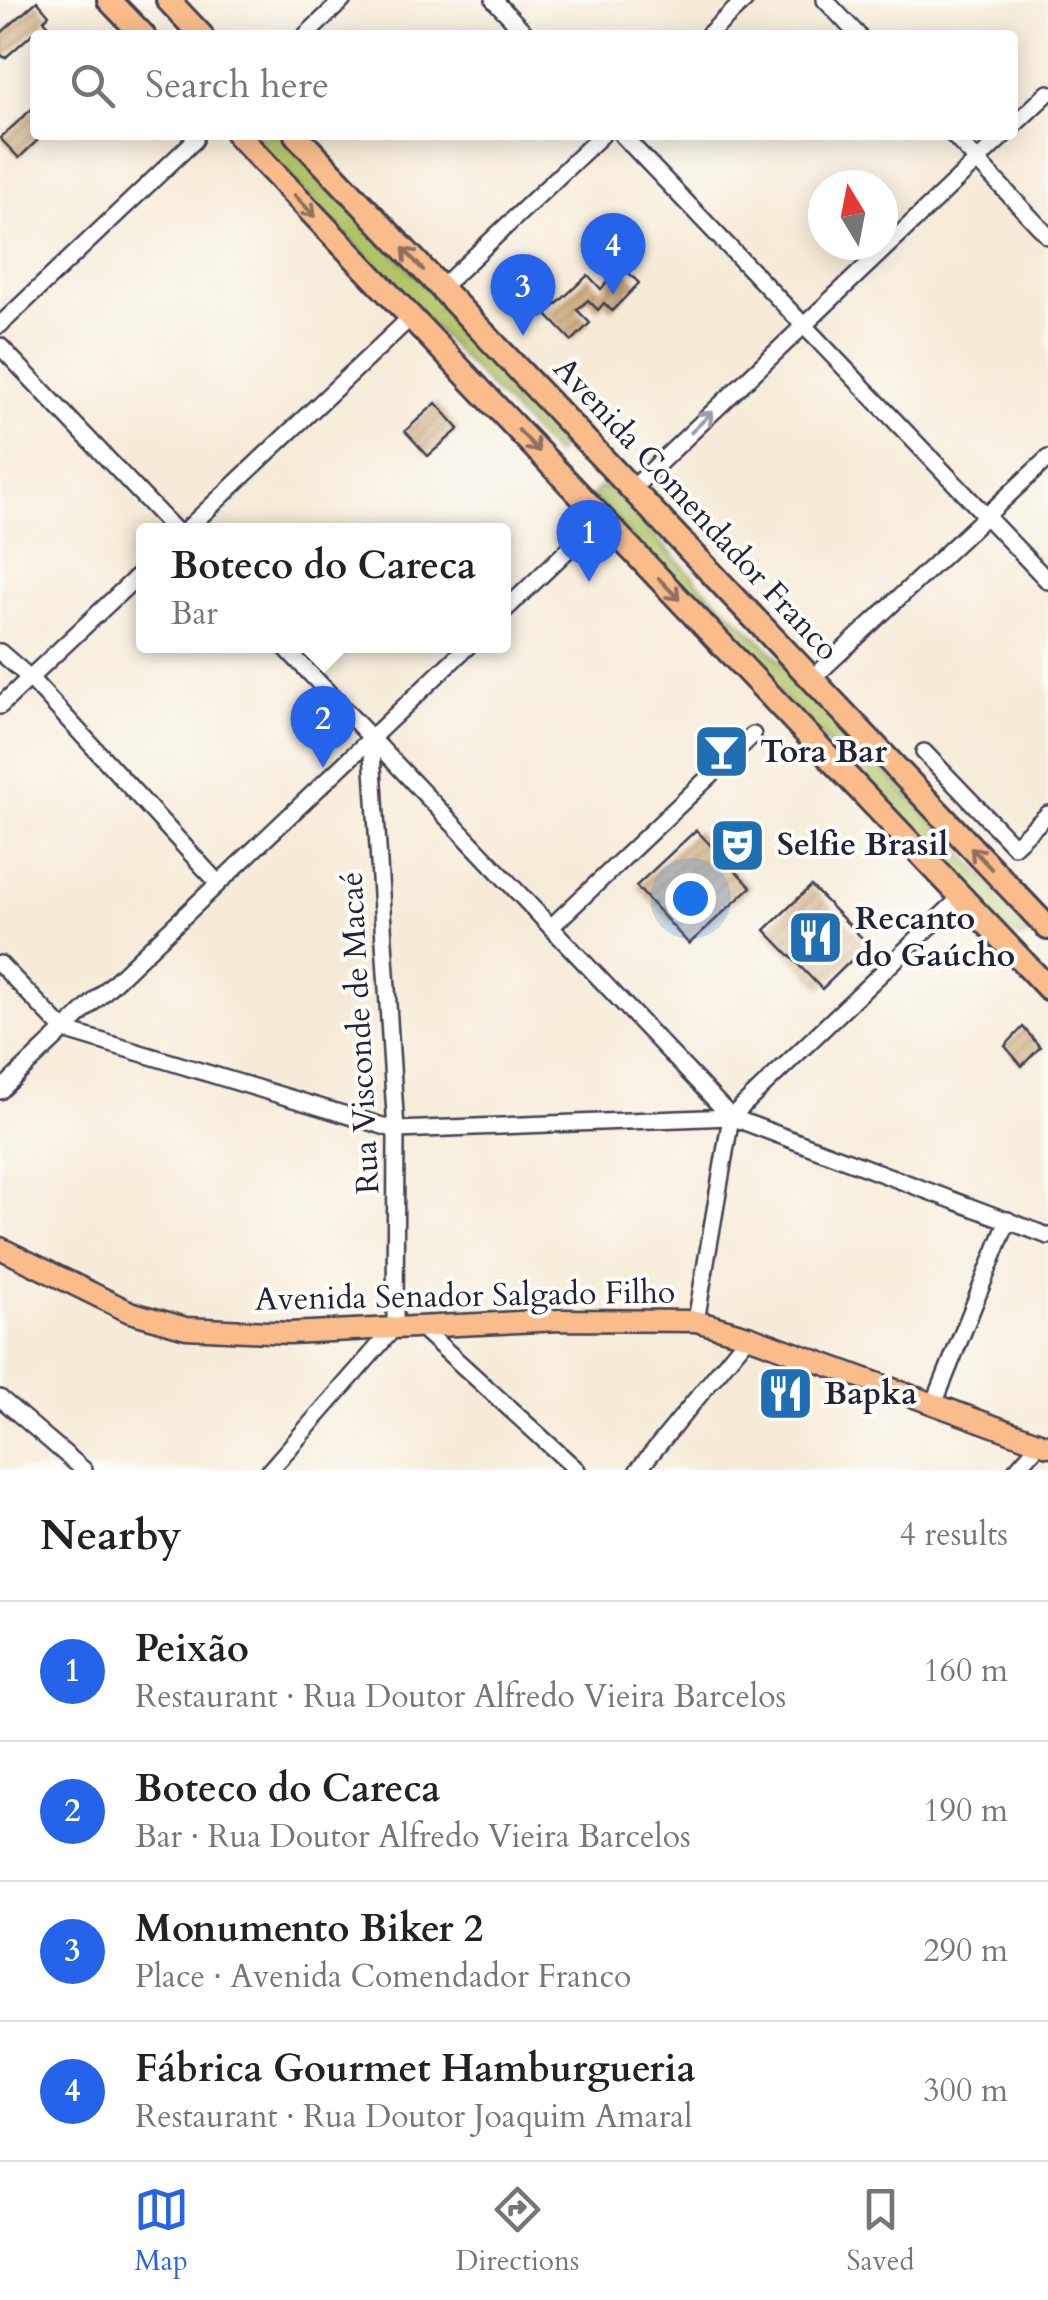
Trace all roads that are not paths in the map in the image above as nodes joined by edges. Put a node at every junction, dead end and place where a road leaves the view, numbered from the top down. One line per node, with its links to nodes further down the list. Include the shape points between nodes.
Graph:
1 (110, 0): 7 (highway)
2 (168, 0): 8 (highway)
3 (343, 0): 9 (street)
4 (494, 0): 10 (street)
5 (745, 0): 11 (street)
6 (824, 0): 12 (street)
7 (130, 29)
8 (196, 30)
9 (311, 30)
10 (522, 30)
11 (713, 30)
12 (853, 30)
13 (1047, 96): 14 (street)
14 (1018, 122)
15 (191, 140): 26 (street)
16 (243, 140): 25 (highway, one-way to 25)
17 (301, 140): 24 (highway, Avenida Comendador Franco, one-way to 17)
18 (597, 140): 24 (street)
19 (627, 140): 27 (street)
20 (957, 140): 22 (street)
21 (999, 140): 22 (street)
22 (977, 160): 23 (street); 27 (street)
23 (1048, 236)
24 (441, 288): 29 (highway, Avenida Comendador Franco)
25 (410, 317): 31 (highway, one-way to 31); 36 (street)
26 (0, 325)
27 (803, 326): 32 (street, one-way to 27); 33 (street)
28 (0, 346): 35 (street)
29 (600, 456): 31 (highway, via 572,459 566,467); 32 (highway, Avenida Comendador Franco)
30 (1048, 458): 33 (street)
31 (570, 485): 34 (highway)
32 (632, 489): 44 (highway, Avenida Comendador Franco)
33 (987, 516): 38 (street); 44 (street)
34 (602, 518): 39 (street); 51 (highway, one-way to 51)
35 (168, 523)
36 (193, 523)
37 (136, 578): 43 (street)
38 (1048, 581)
39 (511, 604)
40 (0, 652): 43 (street)
41 (291, 653): 47 (street)
42 (461, 653): 47 (street)
43 (30, 678): 45 (street); 50 (street)
44 (812, 679): 52 (highway, Avenida Comendador Franco, one-way to 44)
45 (0, 706)
46 (753, 735): 53 (street)
47 (371, 738): 50 (street); 53 (street); 60 (street, Rua Visconde de Macaé)
48 (924, 752): 49 (street, via 1014,846)
49 (1048, 814)
50 (218, 883): 57 (street)
51 (961, 896): 54 (highway); 59 (street)
52 (1045, 926): 54 (highway, via 1025,944)
53 (551, 928): 59 (street)
54 (1004, 942): 56 (highway)
55 (0, 964): 57 (street)
56 (1048, 988)
57 (64, 1030): 58 (street); 60 (street)
58 (0, 1091)
59 (731, 1116): 60 (street); 61 (street); 64 (street)
60 (396, 1130): 66 (street, Rua Visconde de Macaé)
61 (1008, 1220): 62 (street); 69 (street)
62 (1048, 1236)
63 (0, 1248): 66 (main road, Avenida Senador Salgado Filho, via 130,1312 186,1328 289,1333)
64 (696, 1322): 65 (main road, Avenida Senador Salgado Filho); 67 (main road, Avenida Senador Salgado Filho)
65 (420, 1326): 66 (main road, Avenida Senador Salgado Filho); 73 (street)
66 (395, 1327): 72 (street)
67 (748, 1336): 69 (main road, Avenida Senador Salgado Filho); 74 (street)
68 (0, 1398): 71 (street)
69 (934, 1404): 70 (main road, Avenida Senador Salgado Filho)
70 (1044, 1444): 75 (street)
71 (84, 1470)
72 (270, 1470)
73 (577, 1470)
74 (638, 1470)
75 (1016, 1470)

